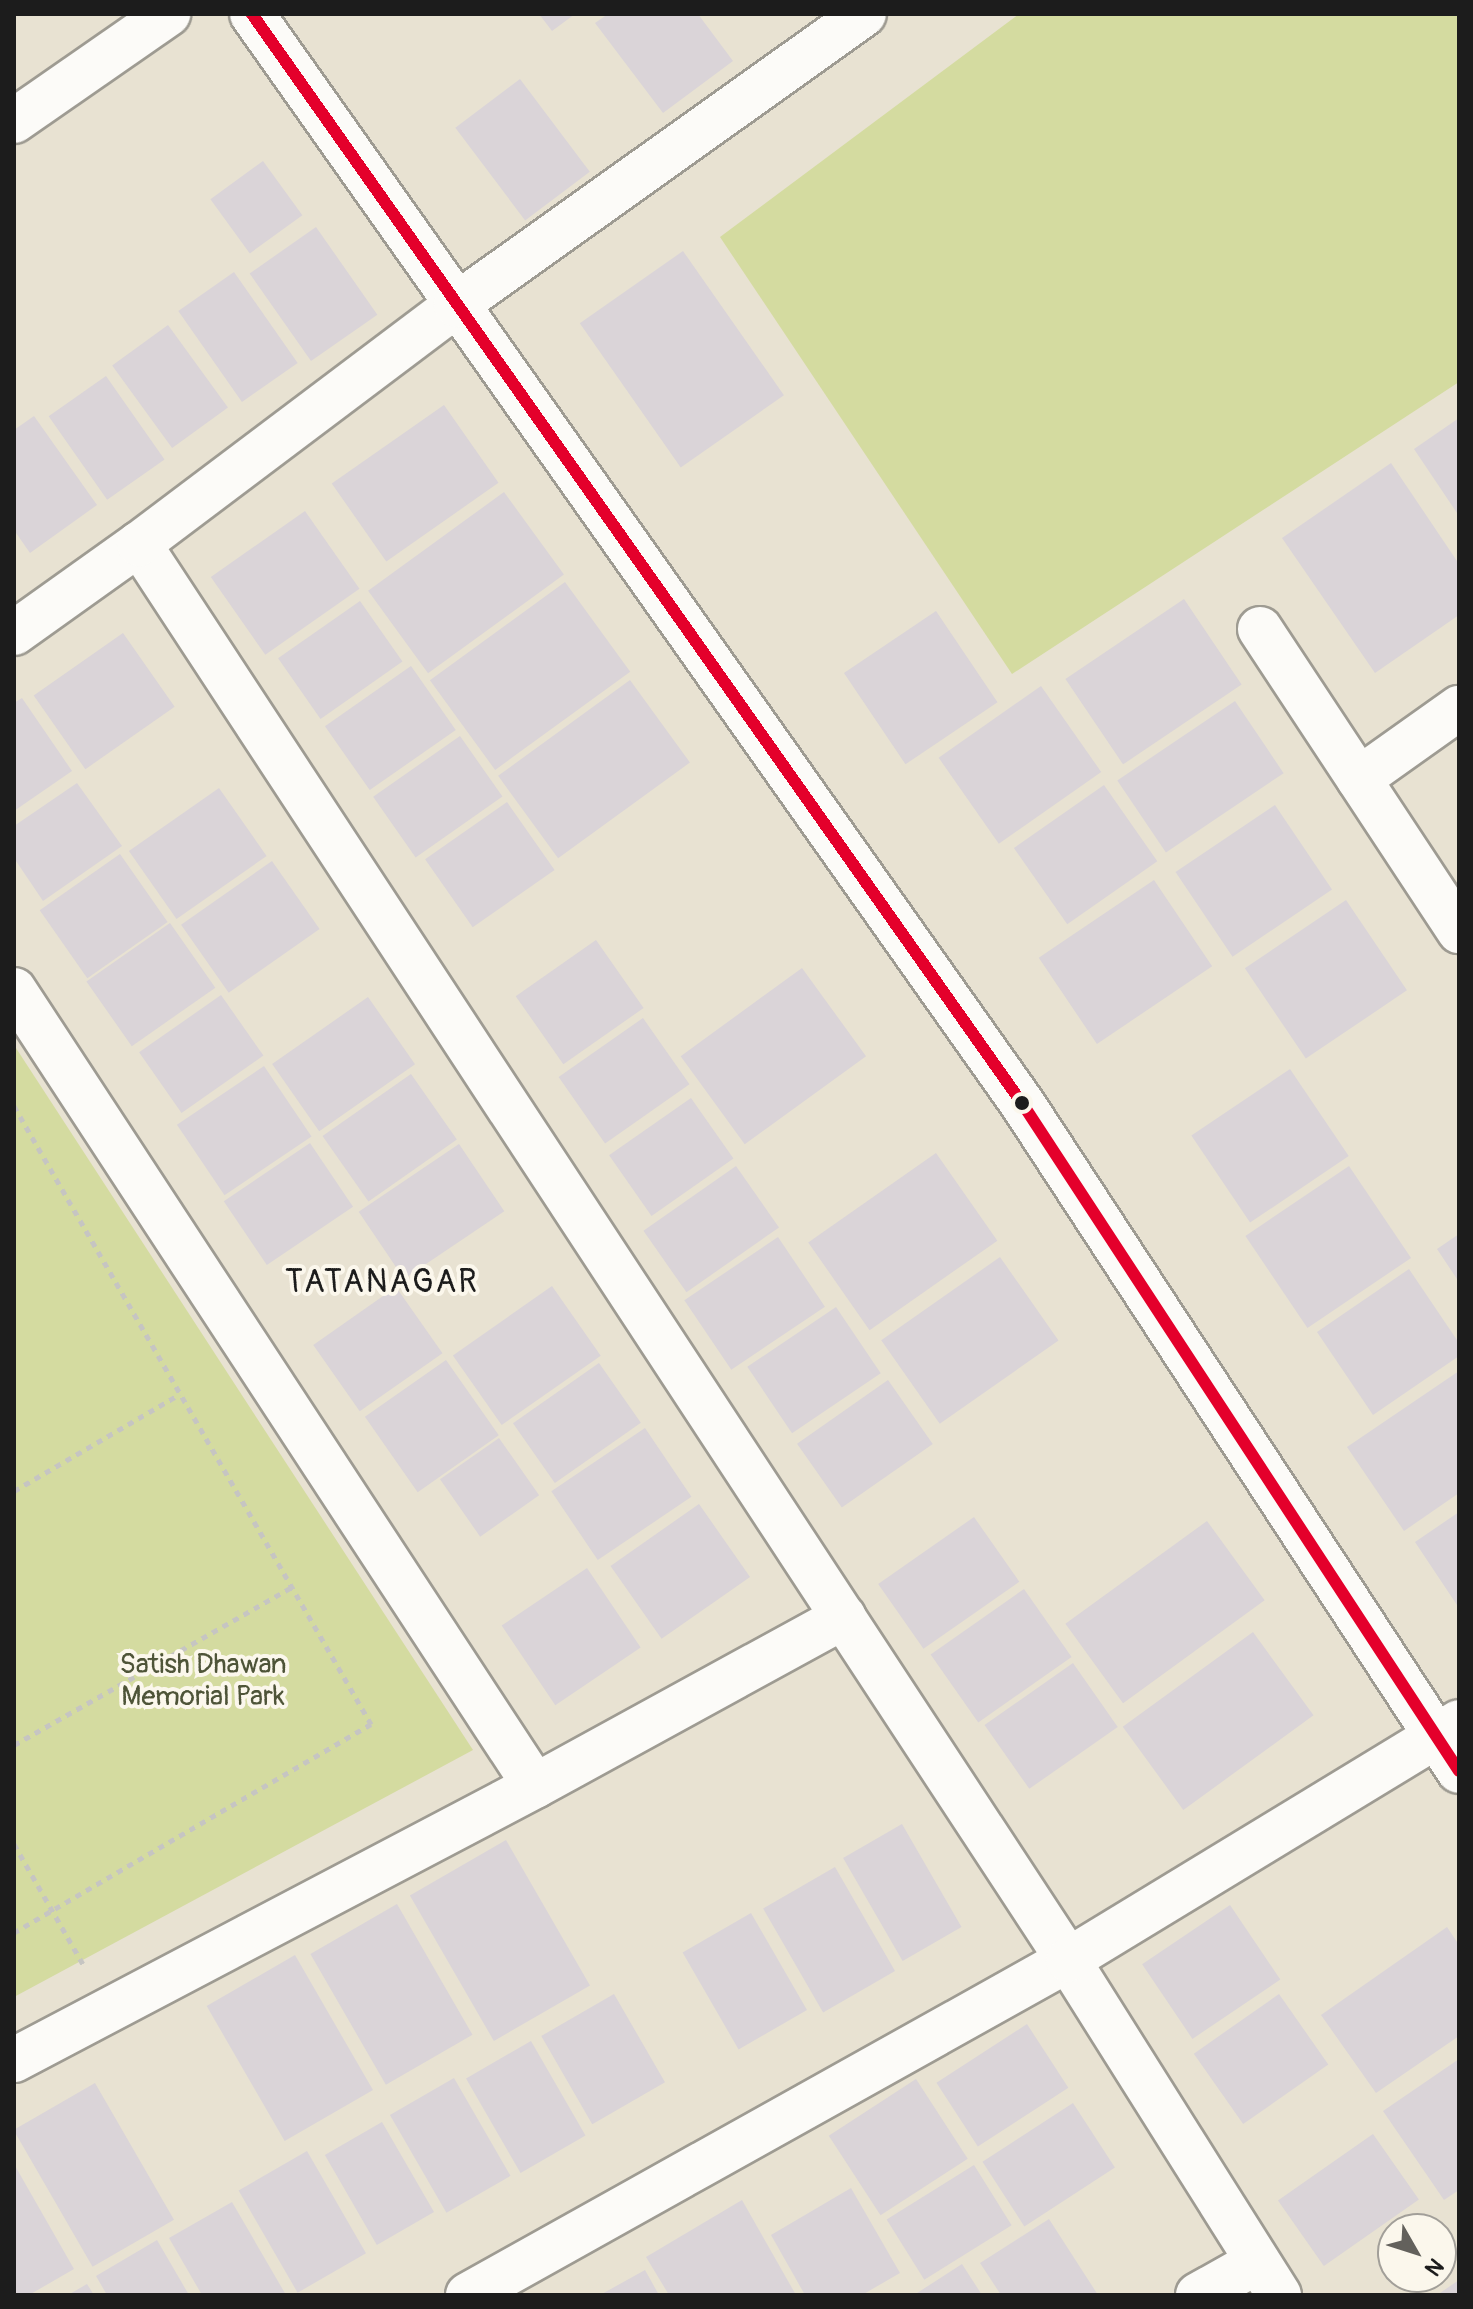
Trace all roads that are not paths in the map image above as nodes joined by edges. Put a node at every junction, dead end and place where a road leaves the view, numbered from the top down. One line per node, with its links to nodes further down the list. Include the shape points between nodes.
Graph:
1 (168, 14): 4 (street)
2 (252, 14): 5 (street)
3 (864, 14): 5 (street)
4 (14, 121)
5 (456, 305): 6 (street); 14 (street, via 1022,1103)
6 (139, 544): 8 (street); 13 (street)
7 (1260, 629): 10 (street)
8 (14, 633)
9 (1459, 708): 10 (street)
10 (1359, 779): 11 (street)
11 (1459, 931)
12 (14, 990): 15 (street)
13 (844, 1617): 15 (street); 16 (street)
14 (1452, 1743): 16 (street)
15 (535, 1786): 17 (street)
16 (1068, 1960): 18 (street); 19 (street)
17 (14, 2060)
18 (1268, 2279): 20 (street)
19 (468, 2295)
20 (1198, 2295)

